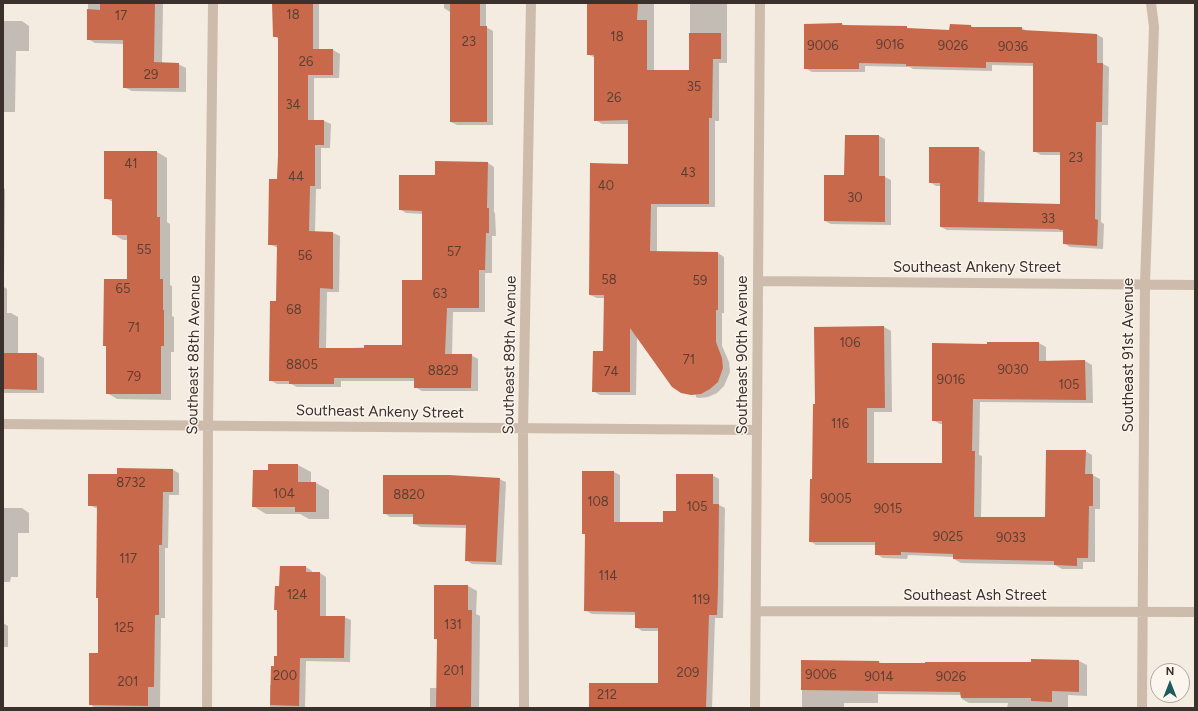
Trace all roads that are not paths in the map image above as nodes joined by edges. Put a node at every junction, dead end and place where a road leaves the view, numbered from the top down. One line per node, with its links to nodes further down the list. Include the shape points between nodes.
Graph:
1 (213, 3): 9 (street, Southeast 88th Avenue)
2 (531, 3): 10 (street, Southeast 89th Avenue)
3 (760, 3): 5 (street, Southeast 90th Avenue)
4 (1151, 3): 6 (street, Southeast 91st Avenue, via 1154,27)
5 (759, 281): 6 (street, Southeast Ankeny Street); 11 (street, Southeast 90th Avenue)
6 (1145, 284): 7 (street, Southeast Ankeny Street); 13 (street, Southeast 91st Avenue)
7 (1195, 285)
8 (3, 424): 9 (street, Southeast Ankeny Street)
9 (208, 425): 10 (street, Southeast Ankeny Street); 15 (street, Southeast 88th Avenue)
10 (523, 428): 11 (street, Southeast Ankeny Street); 16 (street, Southeast 89th Avenue)
11 (757, 430): 12 (street, Southeast 90th Avenue)
12 (756, 611): 13 (street, Southeast Ash Street); 17 (street, Southeast 90th Avenue)
13 (1143, 612): 14 (street, Southeast Ash Street); 18 (street, Southeast 91st Avenue)
14 (1195, 612)
15 (207, 708)
16 (524, 708)
17 (755, 708)
18 (1142, 708)

